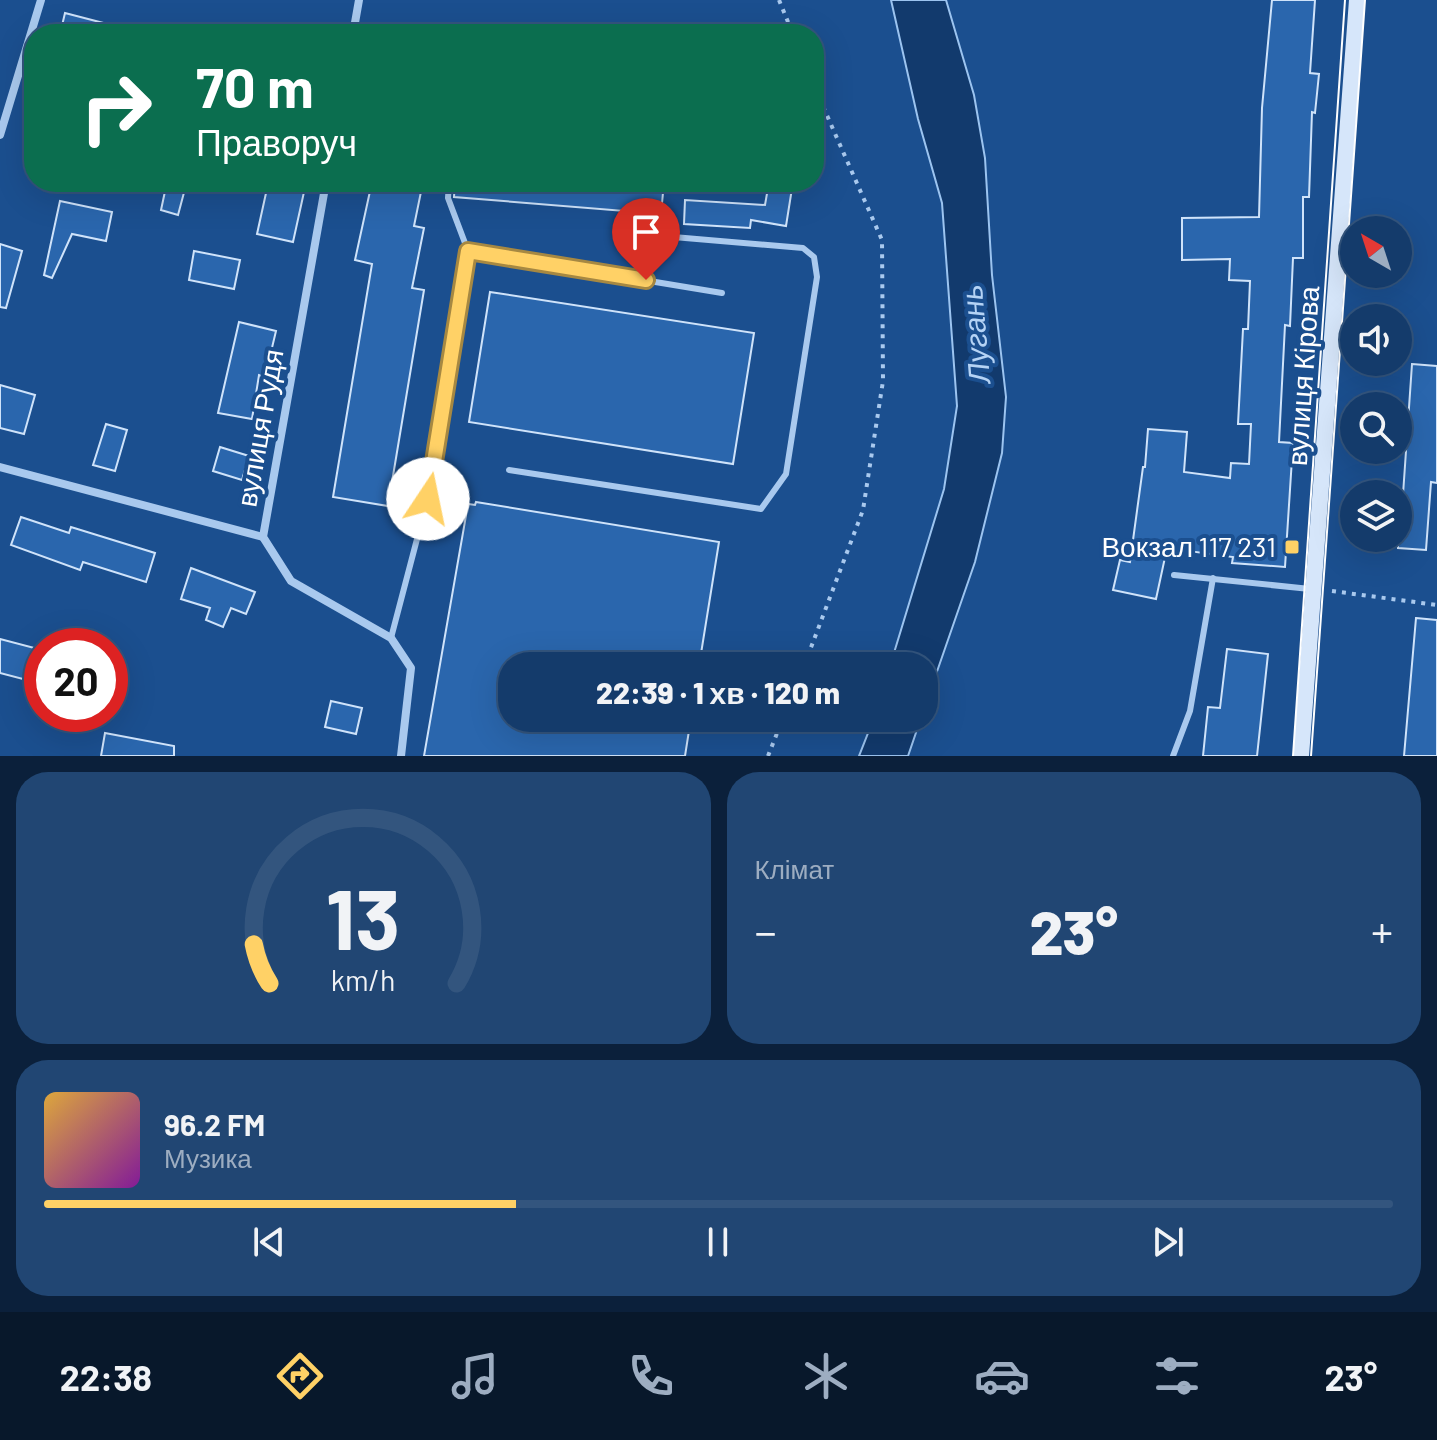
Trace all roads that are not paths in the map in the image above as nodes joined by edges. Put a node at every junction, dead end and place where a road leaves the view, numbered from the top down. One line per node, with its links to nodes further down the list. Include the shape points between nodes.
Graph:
1 (41, 0): 4 (street)
2 (359, 0): 5 (street)
3 (1357, 0): 18 (street, вулиця Кірова)
4 (34, 24)
5 (355, 24)
6 (24, 56): 7 (street)
7 (0, 135)
8 (324, 192): 15 (street, вулиця Рудя)
9 (448, 192): 10 (lane)
10 (468, 251): 11 (lane); 19 (lane, via 432,482)
11 (646, 280): 12 (lane); 14 (lane, via 650,235 803,248 814,257 815,292 786,474 778,486 761,509)
12 (722, 293)
13 (0, 467): 15 (street)
14 (509, 470)
15 (263, 537): 19 (street, вулиця Рудя, via 291,581)
16 (1174, 575): 17 (lane)
17 (1213, 578): 18 (lane); 21 (lane, via 1190,711)
18 (1313, 589): 22 (street, вулиця Кірова)
19 (391, 638): 20 (street, via 411,668)
20 (401, 756)
21 (1173, 756)
22 (1301, 756)

